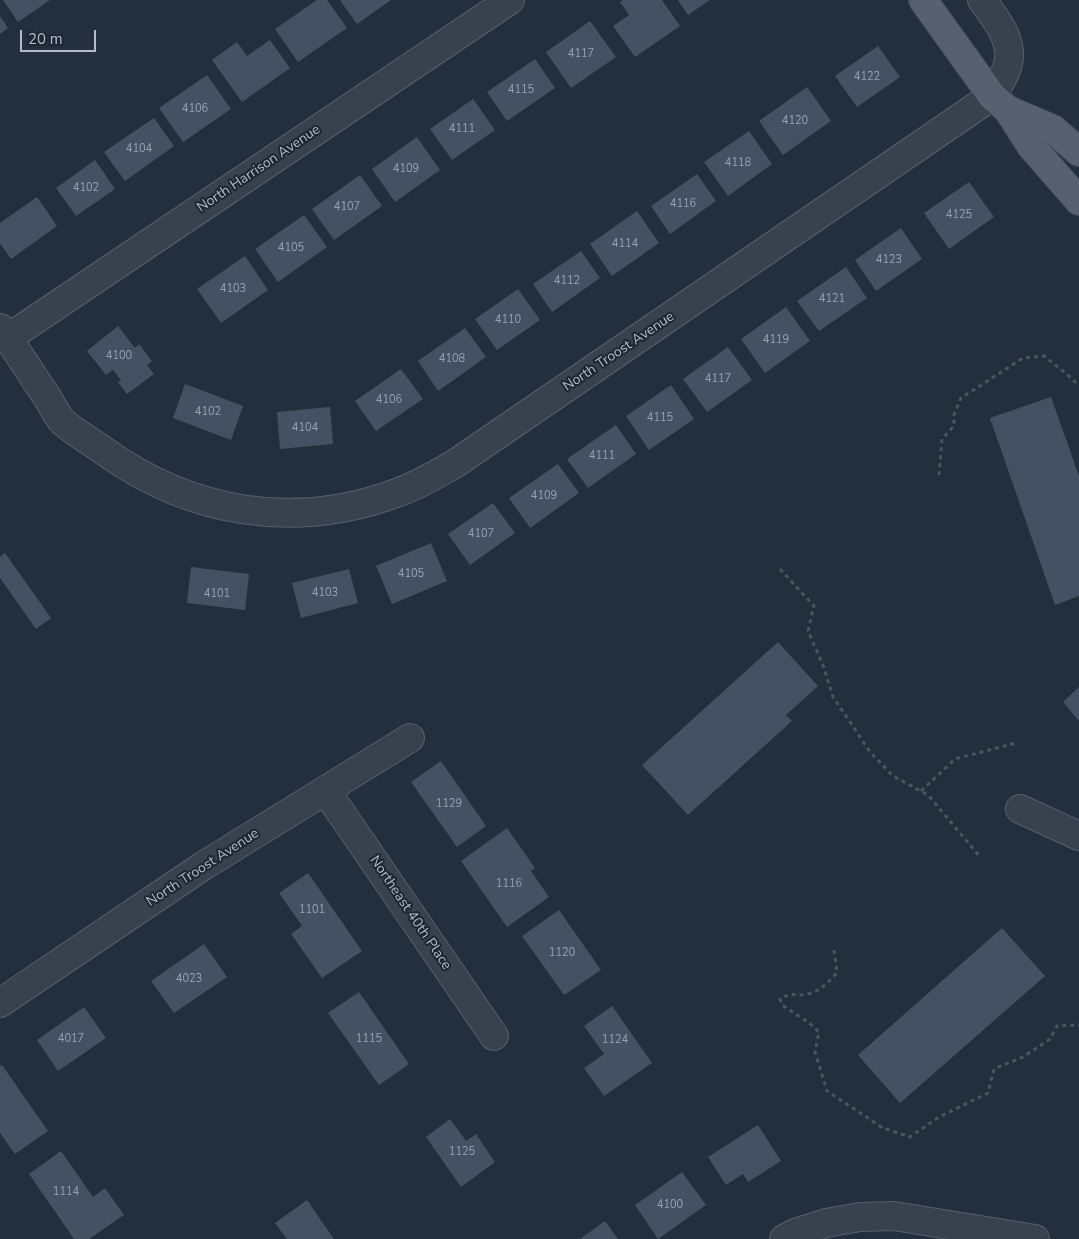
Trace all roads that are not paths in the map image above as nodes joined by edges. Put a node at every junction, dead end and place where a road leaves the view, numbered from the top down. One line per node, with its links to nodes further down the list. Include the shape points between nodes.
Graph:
1 (510, 0): 7 (street, North Harrison Avenue)
2 (923, 0): 4 (main road)
3 (982, 0): 4 (street, via 1002,28 1009,48)
4 (1000, 103): 5 (main road, via 1053,129); 6 (main road, via 1031,146); 7 (street, North Troost Avenue, via 456,463 428,479 369,502 306,513 242,510 180,494 151,481 63,422)
5 (1079, 152)
6 (1079, 201)
7 (4, 333)
8 (410, 738): 9 (street, North Troost Avenue)
9 (326, 791): 12 (street, North Troost Avenue, via 203,866); 13 (street, Northeast 40th Place)
10 (1020, 809): 11 (street)
11 (1079, 836)
12 (0, 1003)
13 (494, 1036)
14 (784, 1239): 15 (street, via 826,1223 894,1216)
15 (1035, 1239)

